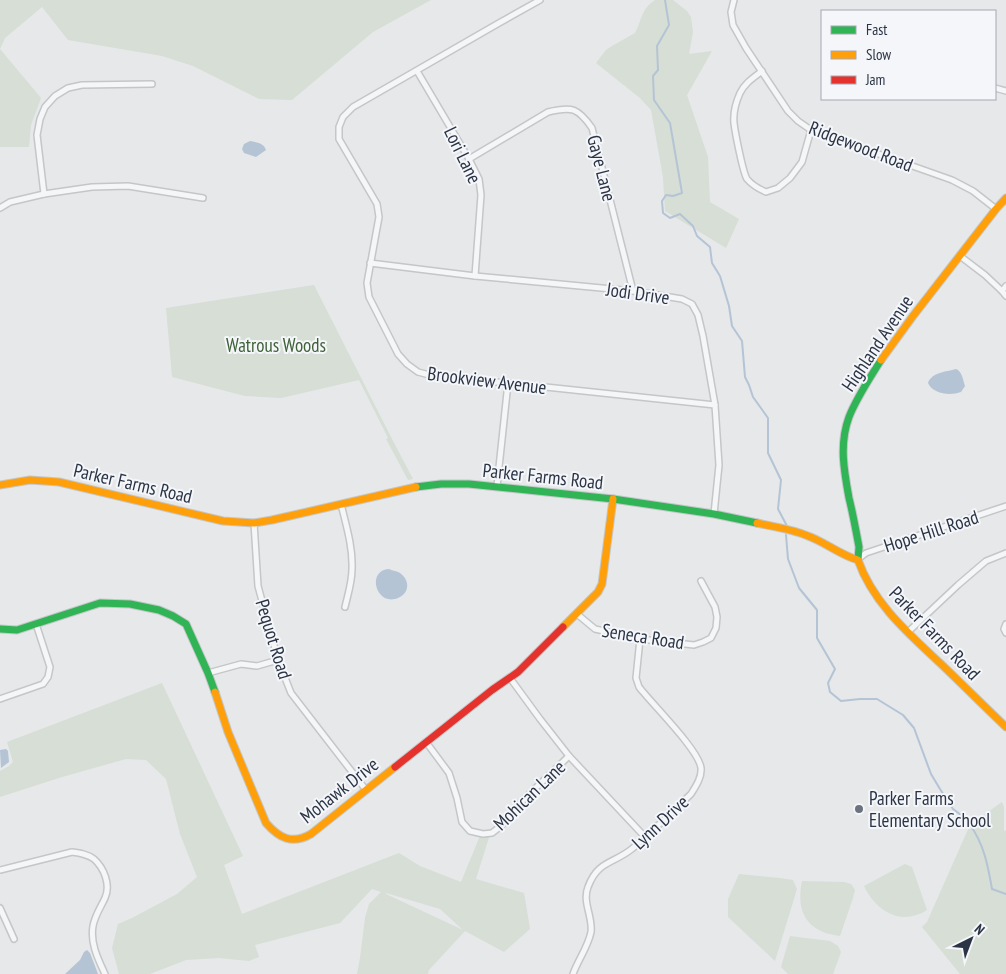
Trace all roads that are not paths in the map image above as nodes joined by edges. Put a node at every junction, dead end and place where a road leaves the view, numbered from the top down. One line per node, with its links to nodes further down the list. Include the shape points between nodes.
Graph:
1 (540, 0): 3 (street, Brookview Avenue)
2 (734, 0): 4 (street, Ridgewood Road, via 731,12 733,25)
3 (417, 71): 7 (street, Lori Lane); 14 (street, Brookview Avenue, via 353,107 339,127 339,139 377,204 379,216)
4 (762, 72): 6 (street, Ridgewood Road, via 788,111); 6 (street, via 748,82 736,105 734,122 746,178 766,192 778,188 802,162)
5 (152, 84): 8 (street, via 82,85 68,88 55,96 45,107 37,135)
6 (811, 130): 12 (street, Ridgewood Road, via 952,180)
7 (469, 159): 15 (street, Lori Lane, via 479,179 481,195); 17 (street, Gaye Lane, via 548,112 574,110 584,116 592,128)
8 (44, 194): 9 (street, via 128,186); 11 (street, via 10,202)
9 (203, 198)
10 (1006, 198): 12 (street, Highland Avenue)
11 (0, 208)
12 (996, 209): 13 (street, Highland Avenue)
13 (960, 256): 18 (street); 30 (street, Highland Avenue, via 885,353 849,418 843,443 844,469 859,546)
14 (370, 263): 15 (street, Jodi Drive); 20 (street, Brookview Avenue, via 369,297 398,354 407,364 418,372 437,377)
15 (475, 276): 17 (street, Jodi Drive)
16 (1006, 286): 18 (street)
17 (633, 291): 21 (street, Jodi Drive, via 682,299 692,304 704,336)
18 (1002, 291): 19 (street)
19 (1006, 296)
20 (508, 382): 21 (street, Brookview Avenue); 23 (street)
21 (716, 405): 27 (street, Jodi Drive, via 719,465)
22 (0, 485): 28 (street, Parker Farms Road, via 24,480 59,482 223,521)
23 (497, 486): 24 (street, Parker Farms Road); 25 (street, Parker Farms Road, via 427,485)
24 (613, 499): 27 (street, Parker Farms Road); 33 (street, Mohawk Drive, via 602,584)
25 (341, 504): 28 (street, Parker Farms Road); 32 (street, via 353,568)
26 (1006, 506): 30 (street, Hope Hill Road, via 875,550)
27 (714, 514): 30 (street, Parker Farms Road, via 806,535)
28 (254, 523): 40 (street, Pequot Road, via 258,586)
29 (1006, 553): 37 (street, via 986,561)
30 (858, 560): 37 (street, Parker Farms Road, via 876,595)
31 (701, 580): 39 (street, Seneca Road, via 717,618 711,638 694,645)
32 (345, 607)
33 (577, 614): 39 (street, Seneca Road, via 595,629); 42 (street, Mohawk Drive)
34 (36, 624): 36 (street, Mohawk Drive, via 17,630); 41 (street, Mohawk Drive, via 100,603 130,604 159,610 186,624); 43 (street, via 50,667 48,677 43,684)
35 (1006, 624): 38 (street)
36 (0, 629)
37 (908, 632): 44 (street, Parker Farms Road)
38 (1006, 633)
39 (640, 639): 48 (street, Lynn Drive, via 636,678 639,687 694,750 701,768 692,794)
40 (278, 660): 41 (street, via 257,666 240,664); 47 (street, Pequot Road, via 291,693)
41 (208, 673): 47 (street, Mohawk Drive, via 228,732 266,823 280,837 301,839)
42 (510, 678): 45 (street, Mohawk Drive); 46 (street)
43 (0, 699)
44 (1006, 727)
45 (426, 742): 46 (street, Mohican Lane, via 450,773 462,822 470,831 483,834 492,833 501,826); 47 (street, Mohawk Drive)
46 (569, 756): 48 (street)
47 (366, 790)
48 (644, 837): 53 (street, Lynn Drive, via 631,850 600,868 593,877 586,898 591,931)
49 (0, 870): 52 (street, via 72,852 94,859 103,872 107,890 93,932 95,949)
50 (0, 908): 51 (street)
51 (14, 939)
52 (105, 974)
53 (573, 974)

